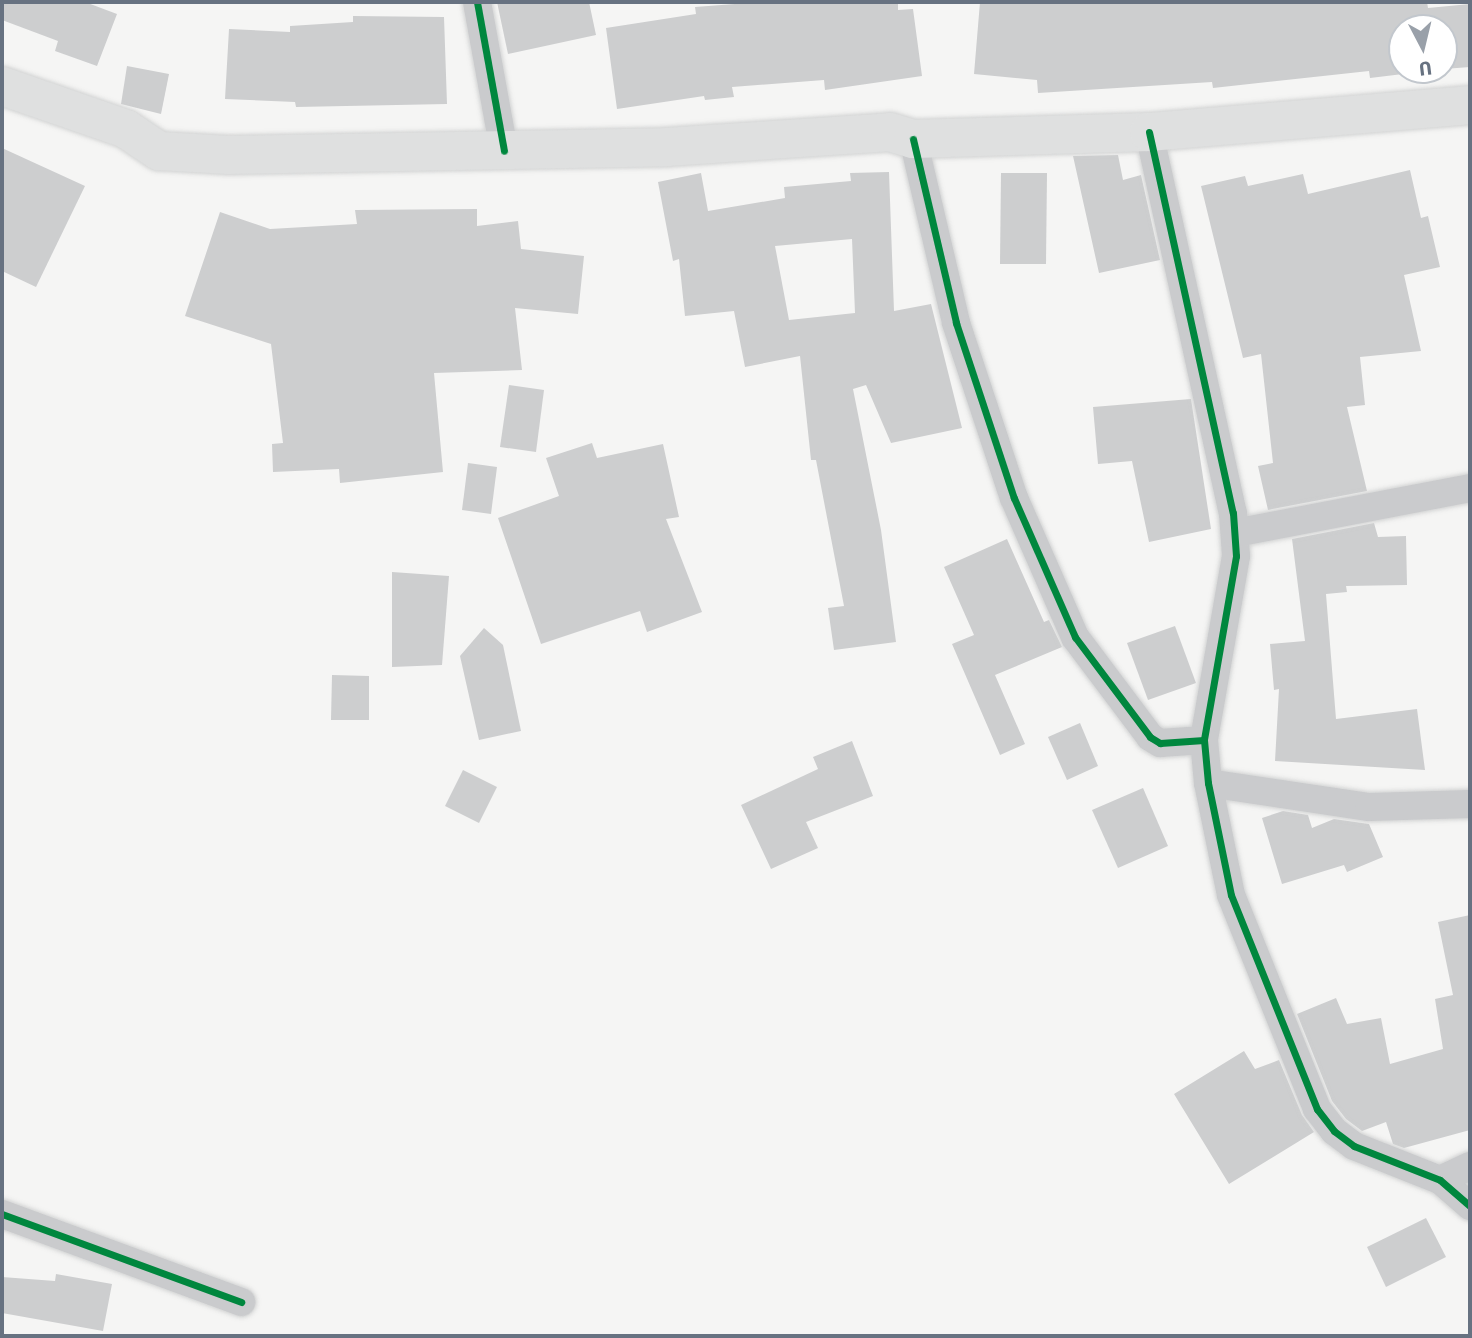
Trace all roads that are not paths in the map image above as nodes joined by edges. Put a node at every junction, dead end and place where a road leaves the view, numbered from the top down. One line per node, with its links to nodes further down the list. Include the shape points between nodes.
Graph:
1 (477, 2): 6 (street)
2 (2, 86): 6 (highway, via 126,129 159,151 229,155 319,150)
3 (1470, 106): 4 (highway)
4 (1149, 132): 5 (highway); 8 (street)
5 (913, 139): 6 (highway, via 890,132 667,147); 9 (street, via 956,323 1014,498 1075,637 1150,737 1160,743)
6 (504, 151)
7 (1470, 488): 8 (street)
8 (1235, 533): 9 (street, via 1236,556)
9 (1205, 740): 10 (street)
10 (1208, 783): 11 (street, via 1369,807); 13 (street, via 1231,895 1317,1109 1334,1131 1354,1146)
11 (1470, 804)
12 (1470, 1167): 13 (street)
13 (1440, 1180): 14 (street)
14 (1470, 1206)
15 (2, 1214): 16 (street)
16 (240, 1302)

